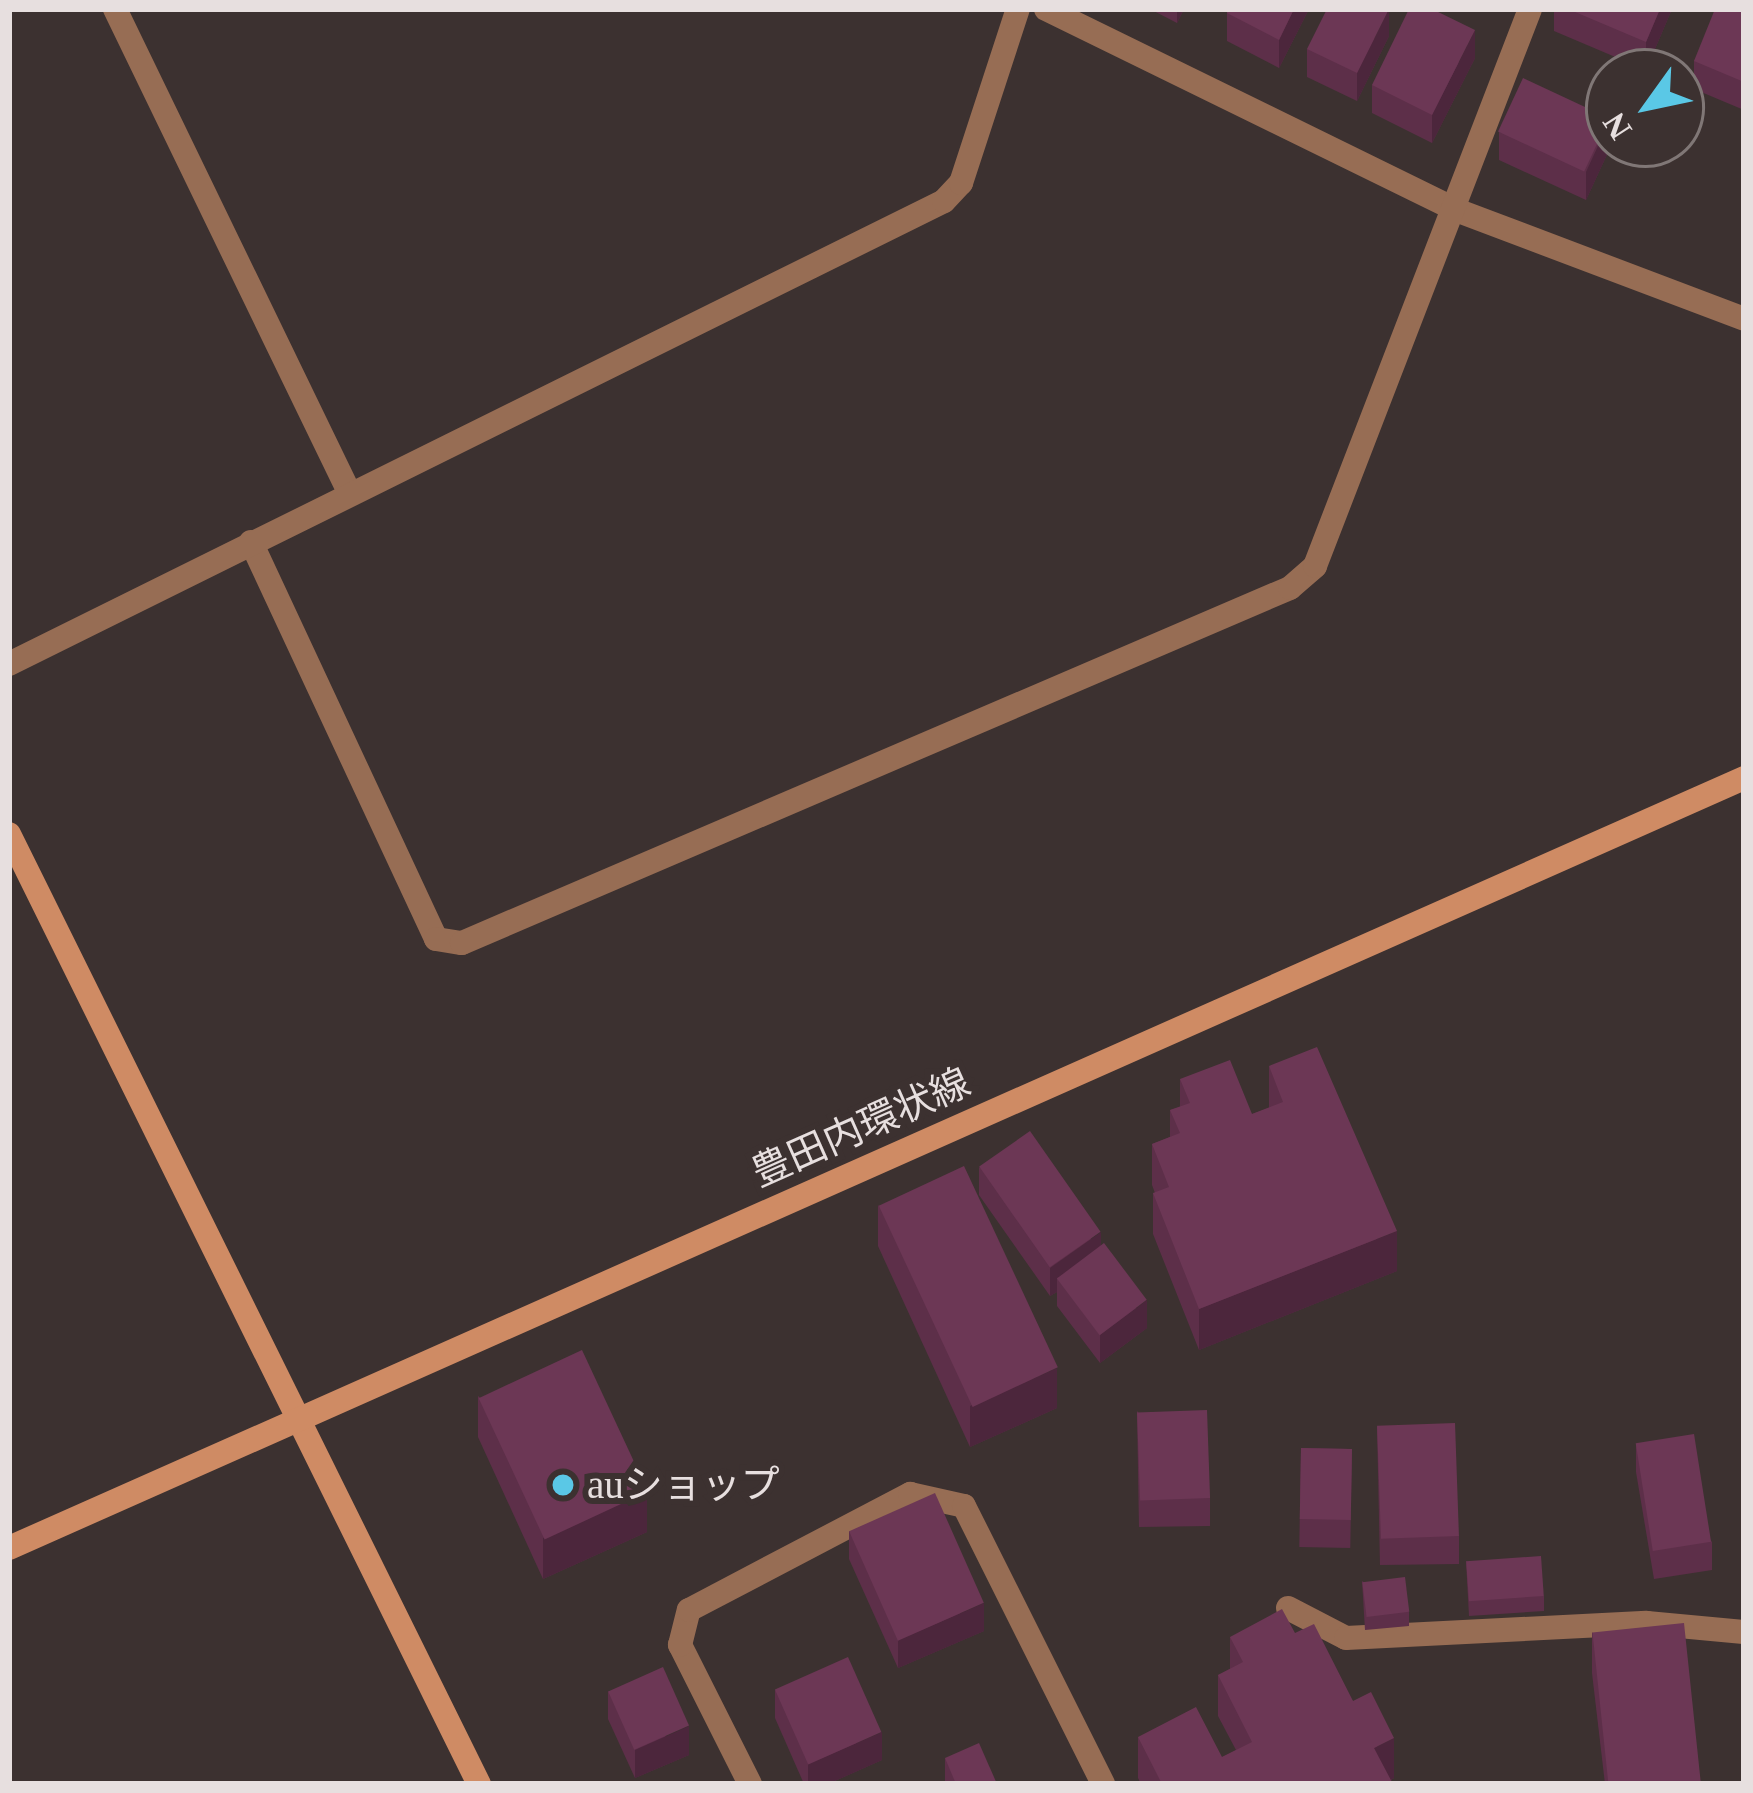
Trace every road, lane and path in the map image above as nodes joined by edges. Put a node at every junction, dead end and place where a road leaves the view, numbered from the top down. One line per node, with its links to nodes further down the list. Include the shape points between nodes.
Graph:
1 (115, 9): 7 (street)
2 (1018, 9): 7 (street, via 961,183 944,201)
3 (1046, 9): 5 (street)
4 (1530, 9): 5 (street)
5 (1456, 210): 6 (street); 8 (street, via 1315,566 1290,588 461,943 436,939)
6 (1744, 319)
7 (350, 494): 8 (street)
8 (251, 542): 9 (street)
9 (9, 664)
10 (1744, 778): 12 (street, 豊田内環状線)
11 (9, 834): 12 (street)
12 (301, 1414): 13 (street, 豊田内環状線); 16 (street)
13 (9, 1548)
14 (1288, 1608): 15 (street, via 1346,1638 1647,1623)
15 (1744, 1632)
16 (479, 1784)
17 (750, 1784): 18 (street, via 680,1645 689,1610 910,1494 964,1506)
18 (1103, 1784)

